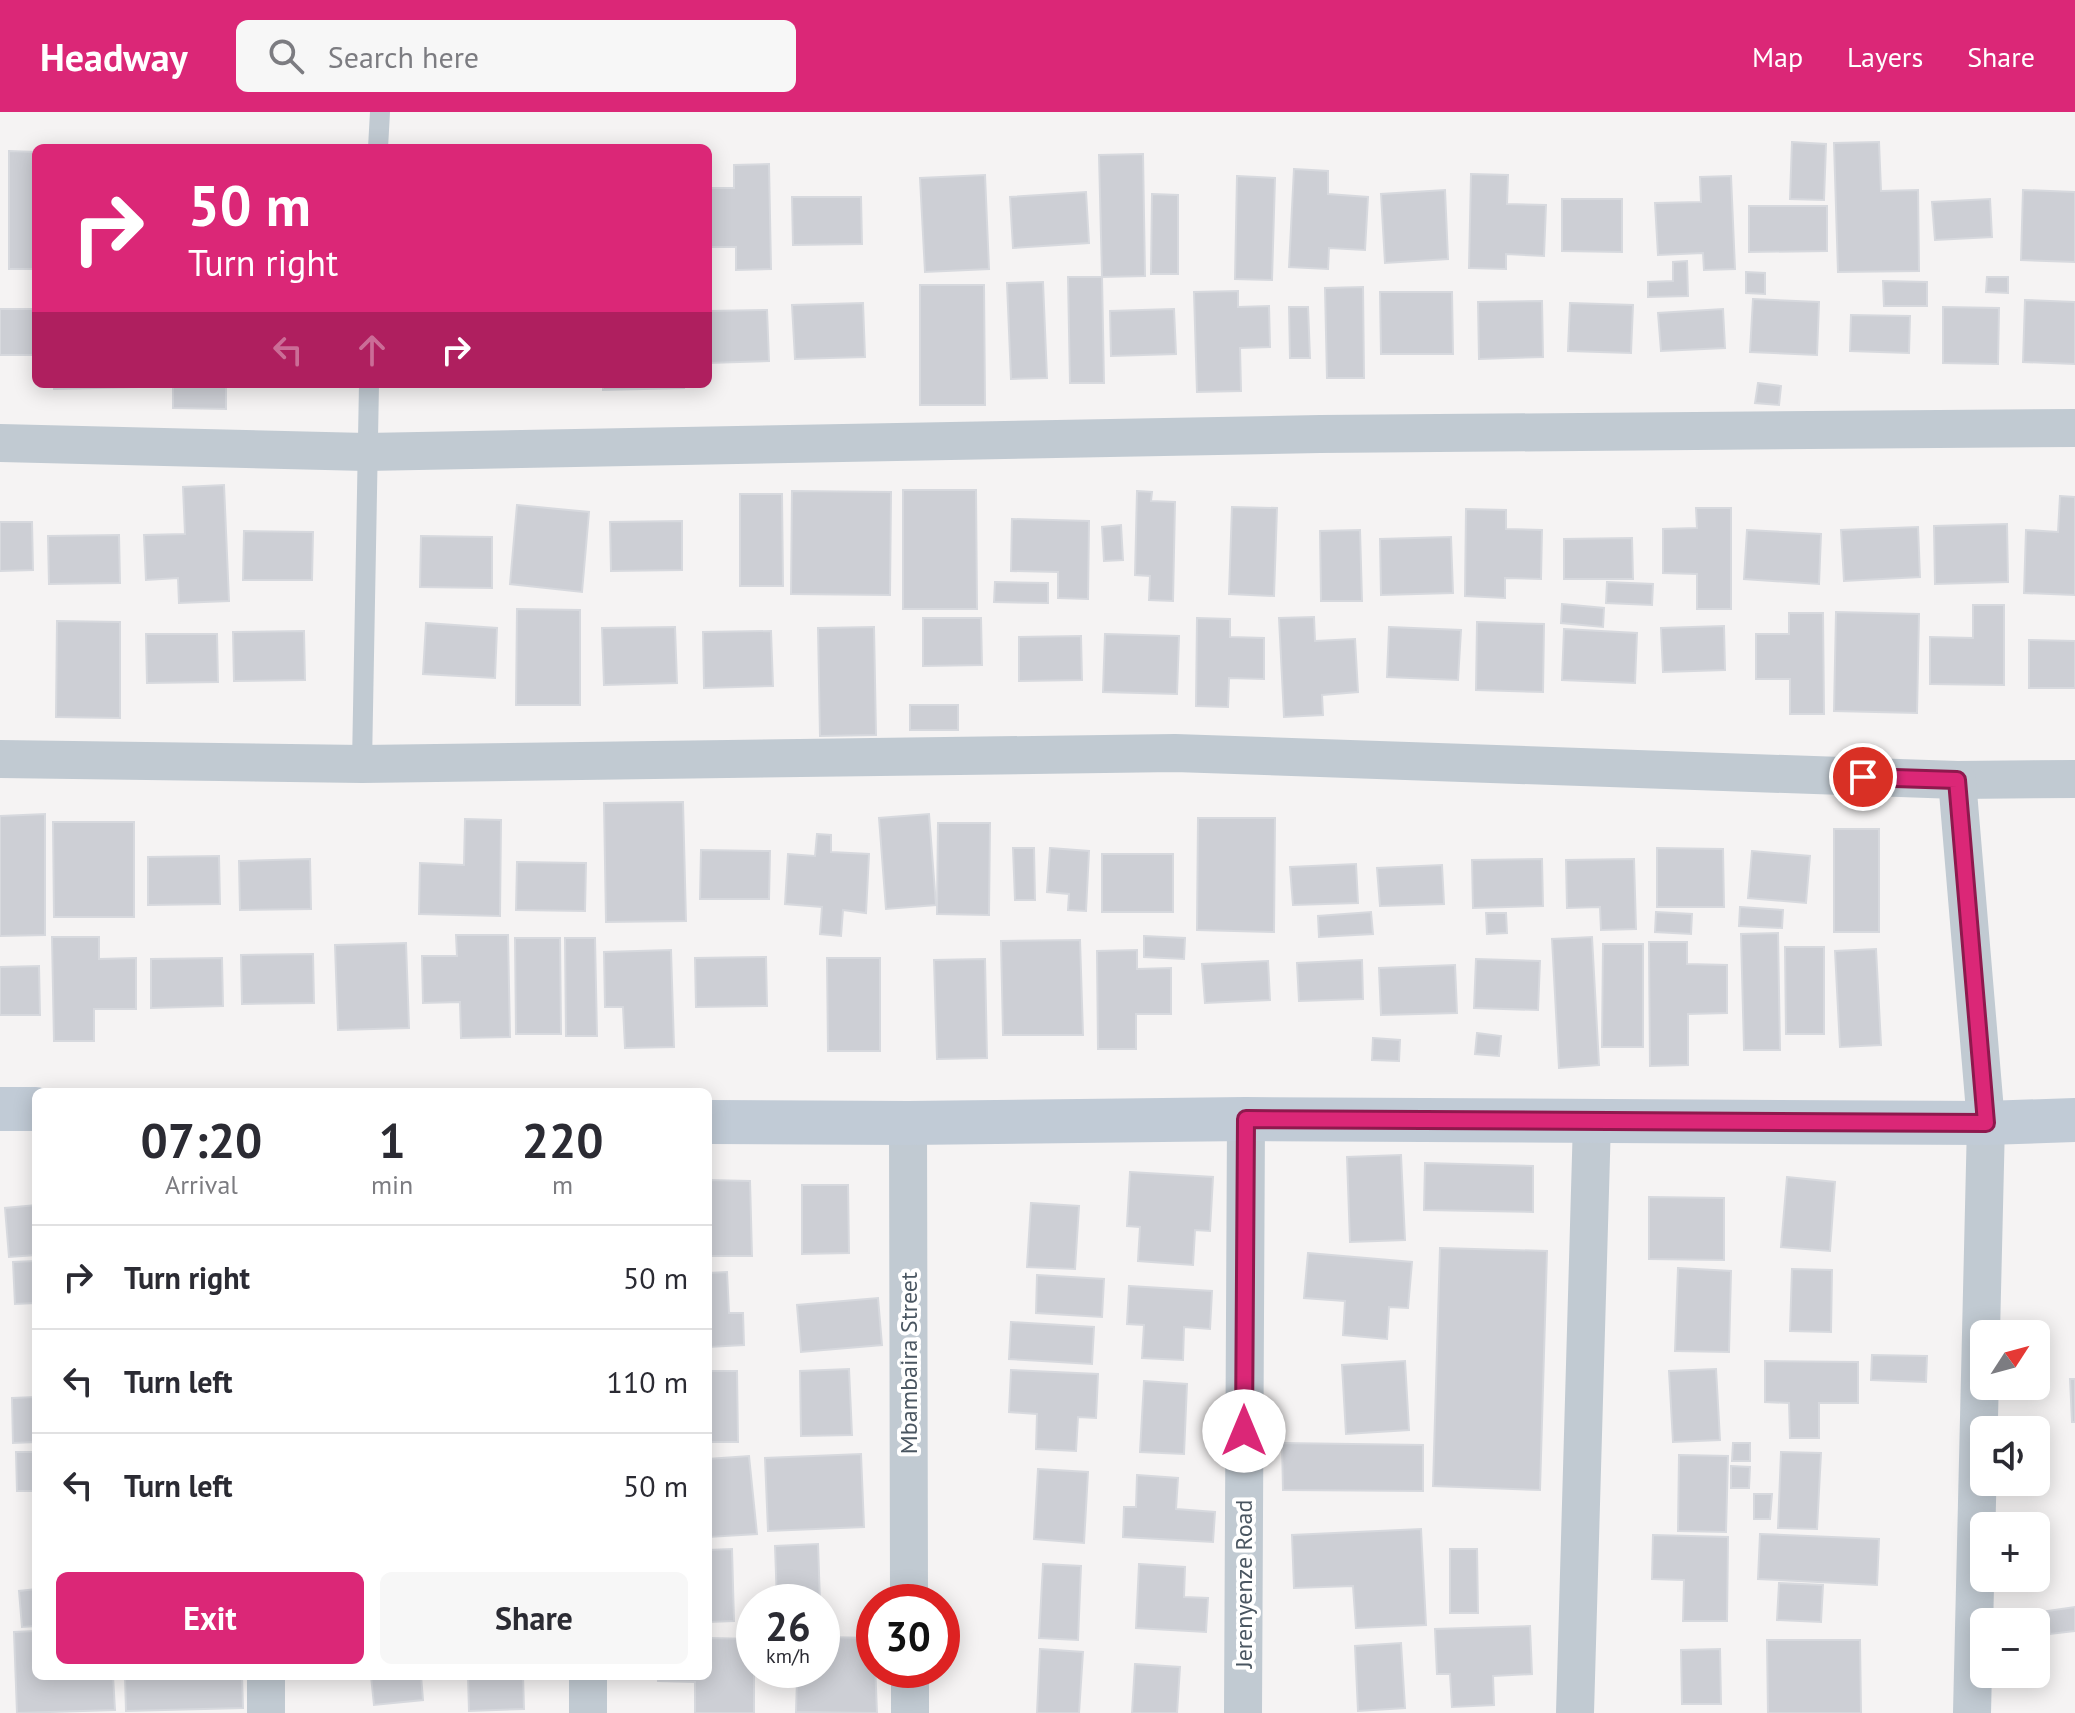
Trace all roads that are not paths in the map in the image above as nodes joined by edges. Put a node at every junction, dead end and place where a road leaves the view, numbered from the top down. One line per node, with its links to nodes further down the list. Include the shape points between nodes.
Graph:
1 (380, 112): 2 (lane)
2 (378, 144)
3 (369, 388): 6 (lane)
4 (2075, 428): 6 (street, via 1304,434)
5 (0, 443): 6 (street)
6 (366, 452): 8 (lane)
7 (0, 759): 8 (street)
8 (362, 764): 10 (street, via 1175,753)
9 (2075, 779): 10 (street)
10 (1957, 780): 18 (street)
11 (0, 1109): 12 (street)
12 (32, 1109)
13 (1246, 1119): 15 (street); 17 (street); 26 (street, Jerenyenze Road)
14 (2075, 1120): 18 (street)
15 (1592, 1121): 18 (street); 27 (street)
16 (712, 1122): 17 (street)
17 (908, 1123): 19 (street, Mbambaira Street)
18 (1986, 1123): 28 (street)
19 (909, 1584)
20 (266, 1680): 23 (street)
21 (588, 1680): 24 (street)
22 (910, 1688): 25 (street)
23 (266, 1713)
24 (588, 1713)
25 (910, 1713)
26 (1243, 1713)
27 (1575, 1713)
28 (1972, 1713)

